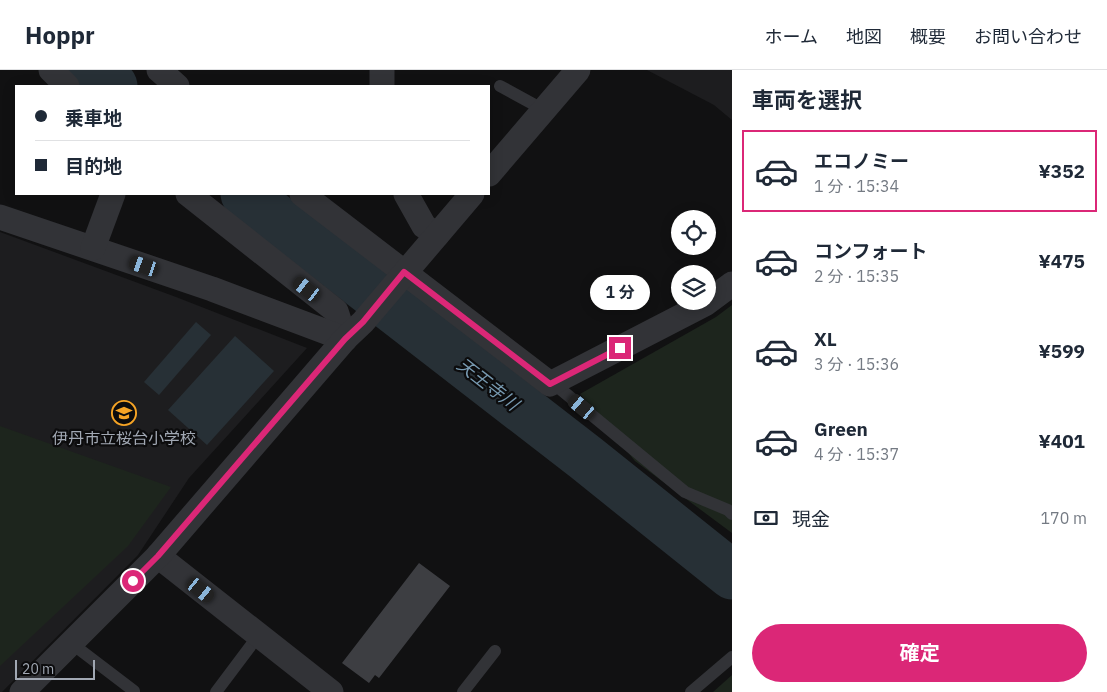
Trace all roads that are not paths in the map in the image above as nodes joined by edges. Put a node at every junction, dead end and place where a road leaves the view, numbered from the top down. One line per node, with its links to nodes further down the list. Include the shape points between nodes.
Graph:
1 (51, 70): 5 (street)
2 (159, 70): 6 (street)
3 (382, 70): 7 (street)
4 (578, 70): 9 (street)
5 (66, 85)
6 (176, 85)
7 (382, 85)
8 (500, 86): 9 (lane)
9 (544, 110): 10 (street)
10 (490, 173)
11 (113, 195): 18 (street)
12 (189, 195): 21 (street, via 336,311)
13 (303, 195): 19 (street)
14 (407, 195): 17 (street, via 424,226)
15 (471, 195): 17 (street)
16 (0, 217): 18 (street)
17 (437, 235): 19 (street)
18 (94, 248): 21 (street, via 212,289)
19 (402, 276): 21 (street); 22 (street, via 550,384)
20 (732, 284): 22 (street, via 705,304)
21 (354, 331): 24 (street)
22 (553, 383): 23 (lane, via 684,492)
23 (732, 514)
24 (158, 556): 25 (street); 26 (street)
25 (258, 636): 31 (lane); 32 (street)
26 (71, 643): 29 (lane); 30 (street)
27 (495, 651): 33 (lane)
28 (732, 656): 34 (lane)
29 (134, 691)
30 (22, 692)
31 (216, 692)
32 (331, 692)
33 (463, 692)
34 (691, 692)

